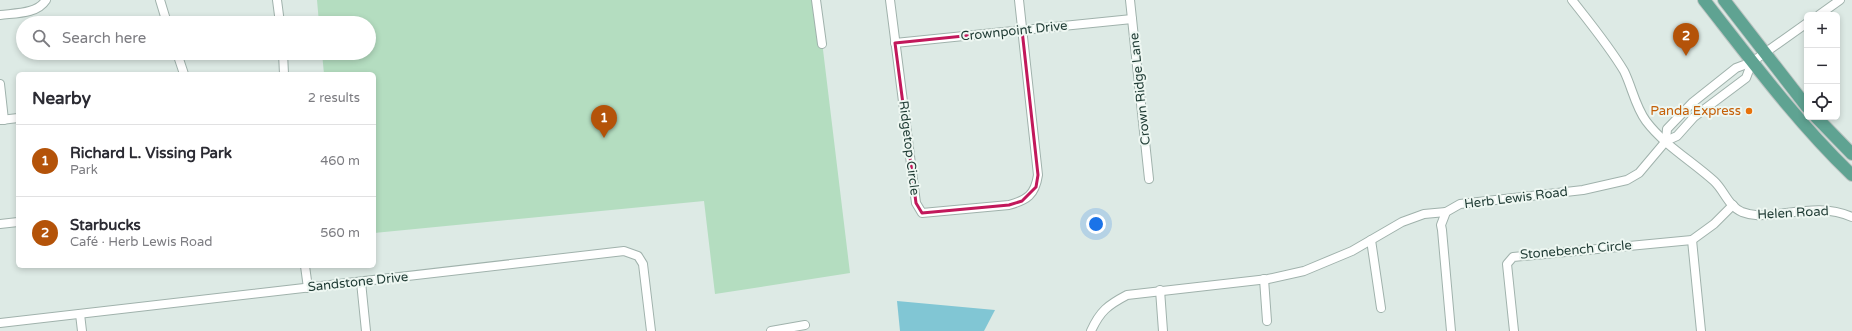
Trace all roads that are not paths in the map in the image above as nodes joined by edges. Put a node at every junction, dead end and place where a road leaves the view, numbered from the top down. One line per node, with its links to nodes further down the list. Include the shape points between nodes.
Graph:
1 (46, 0): 13 (street, via 42,6 33,10)
2 (160, 0): 14 (street)
3 (278, 0): 15 (street)
4 (816, 0): 19 (street)
5 (890, 0): 20 (street)
6 (1019, 0): 18 (street)
7 (1130, 0): 16 (street, Crown Ridge Lane)
8 (1572, 0): 32 (street, Helen Road, via 1612,52 1646,121)
9 (1704, 0): 24 (main road)
10 (1724, 0): 21 (main road)
11 (1840, 0): 12 (street)
12 (1823, 12)
13 (0, 15)
14 (165, 16)
15 (279, 16)
16 (1132, 19): 18 (street, Crownpoint Drive); 35 (street, Crown Ridge Lane)
17 (1804, 25): 21 (street, Herb Lewis Road)
18 (1022, 30): 20 (street, Crownpoint Drive); 20 (street, Ridgetop Circle, via 1038,175 1036,187 1029,196 1009,205 922,213 916,203)
19 (822, 44)
20 (895, 44)
21 (1764, 53): 24 (street, Herb Lewis Road); 28 (main road)
22 (179, 60): 25 (street)
23 (283, 60): 26 (street)
24 (1752, 62): 32 (street, Herb Lewis Road, via 1746,78 1694,117 1677,136); 32 (street, Herb Lewis Road, via 1736,68 1692,104 1668,129); 34 (main road, via 1814,136)
25 (183, 72)
26 (284, 72)
27 (0, 84): 30 (street)
28 (1804, 103)
29 (16, 118): 30 (street)
30 (2, 120)
31 (1819, 120): 33 (main road)
32 (1666, 141): 36 (street, Helen Road, via 1715,181); 37 (street, Herb Lewis Road, via 1639,173 1627,180 1583,190 1460,204)
33 (1852, 154)
34 (1852, 175)
35 (1150, 178)
36 (1732, 205): 38 (street, Helen Road, via 1740,212 1758,217 1825,209); 42 (street, via 1714,224)
37 (1446, 212): 41 (street, via 1424,214 1402,222); 59 (street, Herb Lewis Road, via 1441,225)
38 (1852, 217)
39 (16, 222): 40 (street)
40 (0, 224)
41 (1371, 240): 44 (street, via 1304,271); 48 (street)
42 (1692, 240): 60 (street, Stonebench Circle, via 1512,257 1507,264); 61 (street)
43 (305, 268): 46 (street)
44 (1264, 279): 47 (street); 50 (street)
45 (361, 282): 46 (street, Sandstone Drive); 54 (street); 55 (street, Sandstone Drive, via 624,251 638,256 643,264)
46 (308, 288): 49 (street, Sandstone Drive)
47 (1160, 290): 57 (street, via 1127,295 1109,304 1097,317); 58 (street)
48 (1381, 308)
49 (80, 314): 51 (street, Sandstone Drive); 53 (street)
50 (1267, 321)
51 (0, 324)
52 (806, 325): 56 (street)
53 (82, 331)
54 (366, 331)
55 (651, 331)
56 (771, 331)
57 (1091, 331)
58 (1163, 331)
59 (1451, 331)
60 (1514, 331)
61 (1701, 331)

